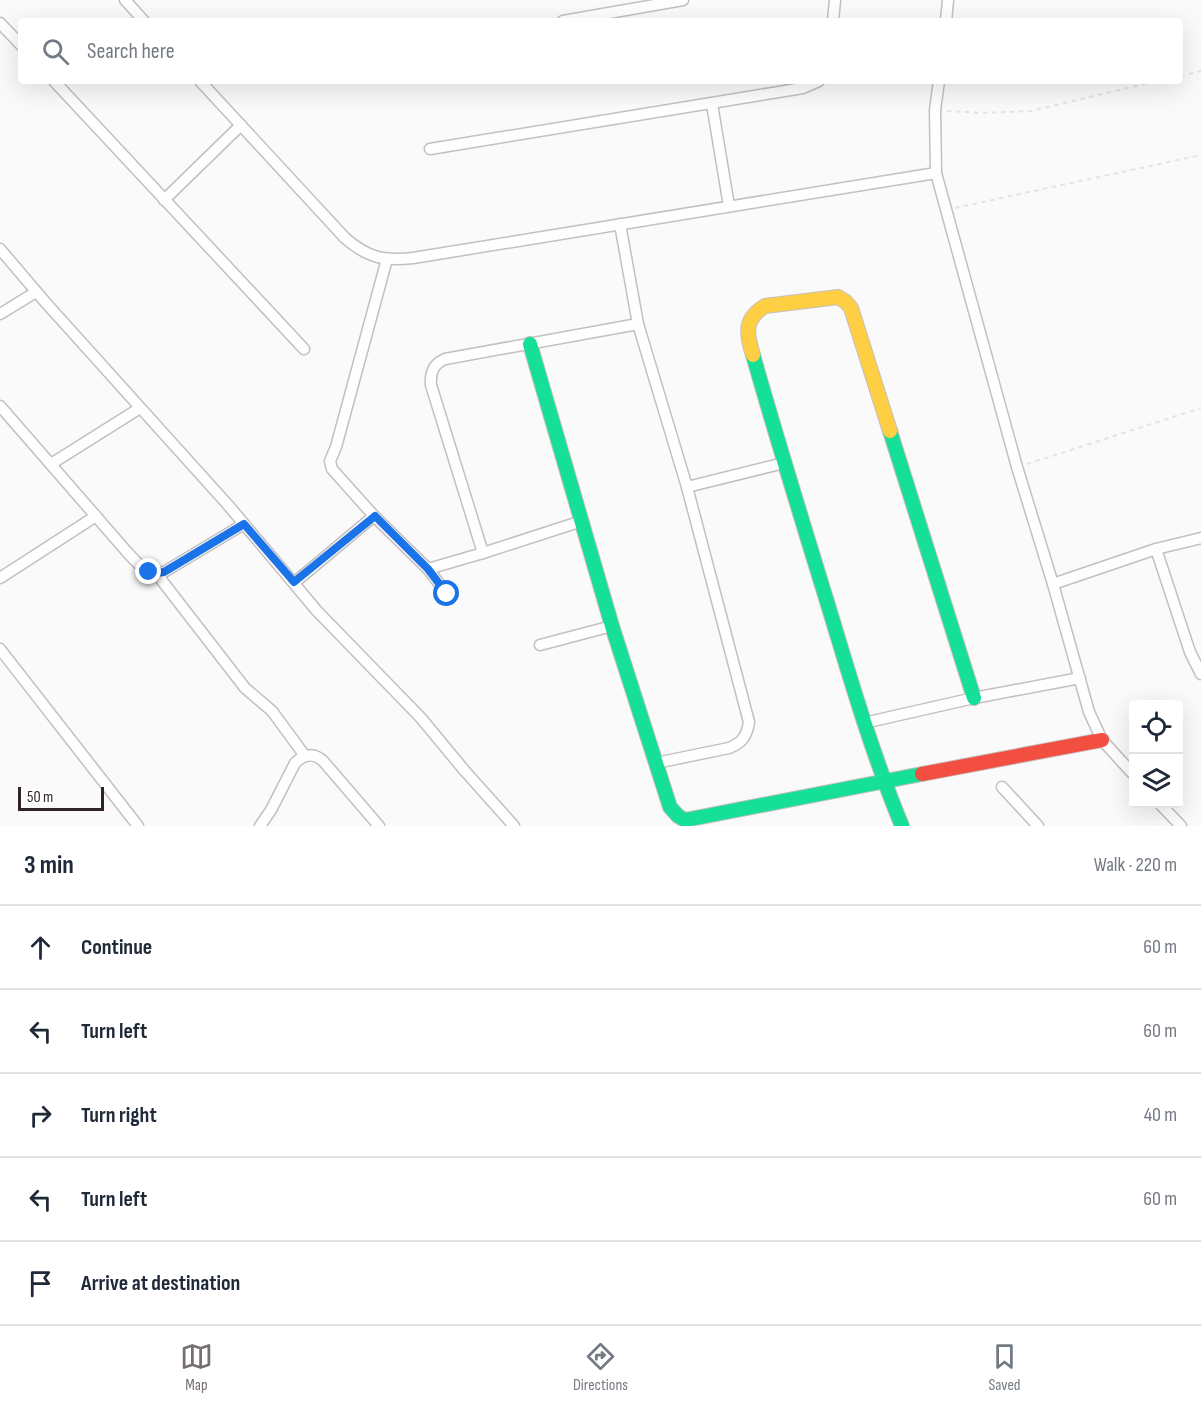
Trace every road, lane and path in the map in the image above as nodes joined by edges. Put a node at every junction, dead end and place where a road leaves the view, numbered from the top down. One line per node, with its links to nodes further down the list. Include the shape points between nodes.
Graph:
1 (125, 0): 5 (street)
2 (683, 0): 6 (street)
3 (835, 0): 7 (street)
4 (948, 0): 8 (street)
5 (141, 18)
6 (581, 18)
7 (833, 18)
8 (946, 18)
9 (0, 23): 10 (street)
10 (18, 42)
11 (1201, 71): 12 (path)
12 (1183, 75)
13 (57, 84): 24 (street)
14 (203, 84): 20 (street)
15 (812, 84): 18 (street)
16 (939, 84): 19 (street)
17 (1145, 84): 19 (path, via 1030,111)
18 (712, 104): 21 (street); 25 (street)
19 (935, 110): 23 (street)
20 (241, 125): 24 (street); 29 (street, via 345,238 357,249)
21 (430, 149)
22 (1201, 155): 26 (path)
23 (936, 173): 25 (street); 26 (street)
24 (164, 200): 34 (street)
25 (729, 206): 27 (street)
26 (946, 210): 40 (street)
27 (620, 224): 29 (street); 32 (street)
28 (0, 249): 30 (street)
29 (387, 260): 43 (street, via 330,460 332,469)
30 (36, 292): 31 (street); 36 (street)
31 (0, 314)
32 (638, 324): 33 (street); 41 (street)
33 (530, 344): 44 (street); 48 (street, via 445,359 432,371 431,385)
34 (304, 349)
35 (0, 406): 39 (street)
36 (140, 408): 39 (street); 45 (street)
37 (1201, 408): 40 (path)
38 (784, 463): 41 (street); 60 (street, via 749,342 749,323 765,306 838,297 854,316); 61 (street)
39 (51, 464): 42 (street)
40 (1017, 467): 53 (street)
41 (687, 487): 64 (street, via 749,722 745,736 735,746)
42 (96, 516): 50 (street, via 141,567); 51 (street)
43 (375, 516): 49 (street); 52 (street)
44 (582, 521): 48 (street); 55 (street)
45 (244, 524): 50 (street, via 164,572); 52 (street)
46 (1201, 538): 47 (street)
47 (1156, 549): 53 (street); 58 (street)
48 (483, 554): 49 (street)
49 (428, 569): 54 (street)
50 (156, 573): 63 (street)
51 (0, 578)
52 (294, 582): 72 (street)
53 (1053, 584): 59 (street)
54 (447, 594)
55 (612, 626): 56 (street); 64 (street)
56 (540, 645)
57 (0, 649): 69 (street)
58 (1201, 674)
59 (1080, 678): 60 (street); 62 (street)
60 (974, 698): 61 (street)
61 (864, 723): 66 (street)
62 (1102, 740): 65 (street); 66 (street)
63 (305, 756): 70 (street, via 295,763); 71 (street, via 315,756 324,762)
64 (657, 763): 66 (street, via 670,807 685,820)
65 (1129, 770)
66 (885, 781): 73 (street)
67 (1002, 787): 74 (street)
68 (1164, 808): 75 (street)
69 (138, 826)
70 (260, 826)
71 (378, 826)
72 (514, 826)
73 (902, 826)
74 (1038, 826)
75 (1181, 826)

